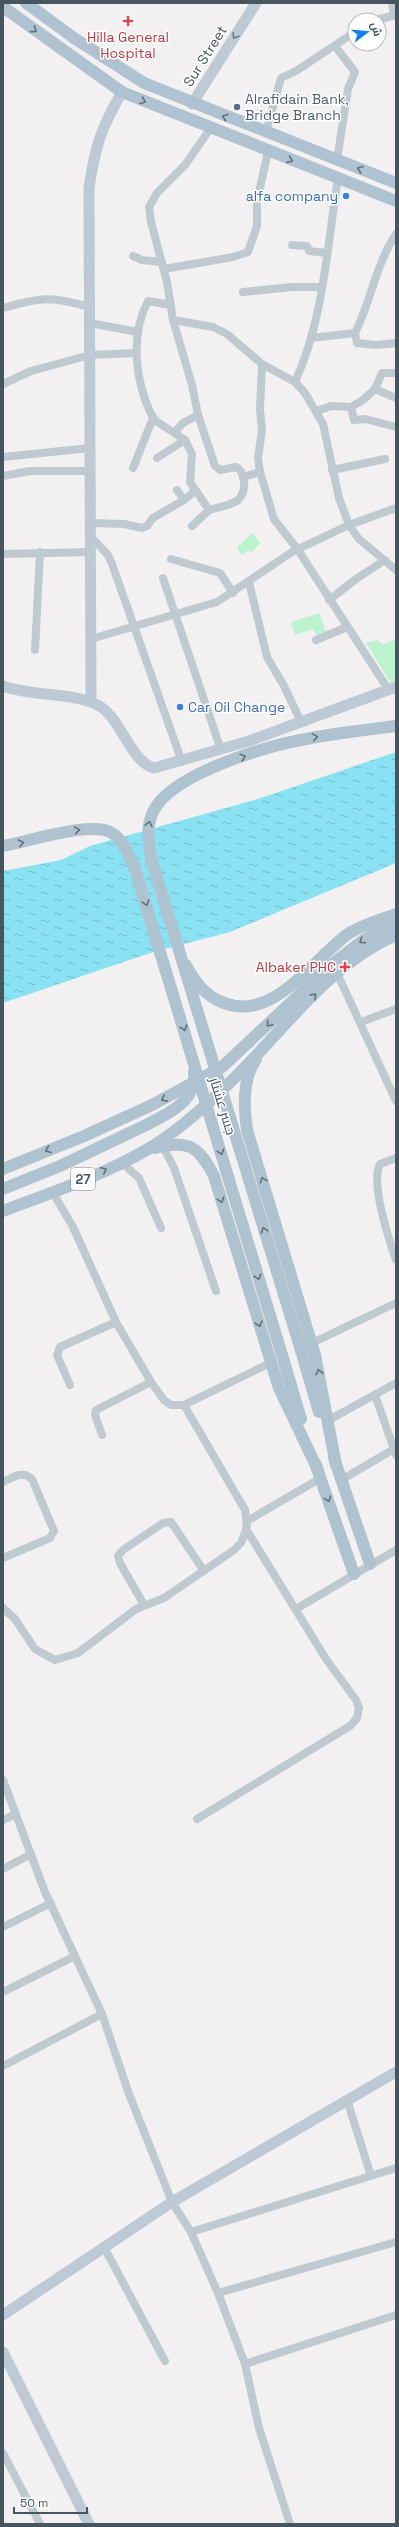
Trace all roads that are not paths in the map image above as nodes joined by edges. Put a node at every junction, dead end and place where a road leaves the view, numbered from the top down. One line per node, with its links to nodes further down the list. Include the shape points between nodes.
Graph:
1 (26, 3): 8 (main road)
2 (256, 3): 10 (street, Sur Street, one-way to 10)
3 (392, 3): 5 (street)
4 (3, 7): 9 (main road, one-way to 9)
5 (395, 15)
6 (347, 38): 7 (street)
7 (335, 46): 12 (street, via 281,78); 14 (street, via 355,72 348,89)
8 (131, 77): 9 (main road); 10 (main road)
9 (122, 92): 11 (main road, one-way to 11); 26 (street, via 107,117 97,142 92,168 89,188)
10 (192, 104): 12 (main road, one-way to 10)
11 (210, 129): 13 (main road); 22 (street, via 185,165 157,193 149,207)
12 (266, 132): 14 (main road)
13 (268, 152): 15 (main road, one-way to 15); 22 (street, via 257,201 257,226 248,252 233,257)
14 (337, 160): 16 (main road, one-way to 14)
15 (338, 178): 17 (main road); 20 (street)
16 (396, 183)
17 (396, 201)
18 (394, 240): 31 (street, via 374,279 366,309)
19 (292, 245): 20 (street, via 307,246 309,251)
20 (327, 253): 23 (street)
21 (133, 256): 22 (street)
22 (163, 265): 25 (street)
23 (321, 287): 24 (street); 32 (street)
24 (243, 292)
25 (171, 305): 28 (street); 30 (street, via 154,300 148,301)
26 (89, 307): 27 (street, via 49,298 28,300); 29 (street)
27 (3, 308)
28 (173, 320): 36 (street, via 213,327 226,334); 44 (street)
29 (90, 323): 30 (street); 35 (street)
30 (138, 332): 34 (street)
31 (354, 333): 32 (street); 33 (street, via 357,342 376,345)
32 (311, 338): 38 (street, via 305,361)
33 (396, 343)
34 (136, 353): 35 (street); 45 (street, via 148,409)
35 (90, 355): 39 (street, via 31,371); 49 (street)
36 (262, 364): 38 (street); 56 (street, via 262,430 258,458)
37 (396, 373): 40 (street, via 382,373)
38 (295, 382): 43 (street)
39 (3, 384)
40 (375, 389): 41 (street); 42 (street)
41 (396, 398)
42 (350, 407): 43 (street, via 331,406); 46 (street, via 354,420 364,419)
43 (317, 411): 54 (street, via 326,433)
44 (198, 415): 47 (street, via 183,423); 58 (street, via 216,468 239,468)
45 (153, 418): 47 (street); 53 (street)
46 (396, 427)
47 (175, 432): 48 (street)
48 (185, 440): 51 (street); 60 (street, via 192,454 189,474)
49 (90, 448): 50 (street); 55 (street)
50 (3, 457)
51 (157, 458)
52 (385, 459): 54 (street)
53 (133, 468)
54 (332, 470): 65 (street)
55 (90, 471): 57 (street, via 30,471); 64 (street)
56 (260, 472): 58 (street); 68 (street, via 274,519)
57 (3, 476)
58 (243, 477): 63 (street, via 244,493 239,500)
59 (177, 490): 61 (street)
60 (194, 491): 61 (street); 63 (street)
61 (184, 500): 64 (street, via 152,518 147,526 142,528 124,524)
62 (396, 508): 65 (street)
63 (209, 510): 66 (street)
64 (90, 523): 67 (street)
65 (349, 524): 68 (street); 73 (street, via 359,539)
66 (192, 526)
67 (90, 537): 70 (street); 81 (street, via 108,555)
68 (298, 550): 76 (street); 78 (street)
69 (40, 552): 70 (street); 71 (street); 84 (street)
70 (91, 552): 82 (street)
71 (3, 554)
72 (171, 559): 77 (street, via 220,573)
73 (390, 562): 74 (street); 78 (street)
74 (396, 570)
75 (163, 578): 79 (street)
76 (249, 582): 77 (street); 88 (street, via 267,657)
77 (233, 593): 79 (street, via 217,602)
78 (329, 600): 80 (street)
79 (175, 615): 81 (street); 90 (street)
80 (347, 626): 83 (street); 86 (street)
81 (136, 627): 82 (street); 91 (street)
82 (91, 638): 87 (street)
83 (316, 640)
84 (35, 650)
85 (3, 686): 87 (street, via 22,692)
86 (392, 688): 88 (street)
87 (91, 702): 91 (street, via 114,718 148,767 162,768)
88 (301, 722): 90 (street)
89 (396, 726): 96 (main road, جسر عشتار, one-way to 89, bridge, via 152,862 147,827 153,810 164,796 178,785 210,769 290,742)
90 (221, 750): 91 (street)
91 (182, 762)
92 (3, 846): 101 (main road, جسر عشتار, one-way to 101, bridge, via 91,828 107,830 118,838 134,866)
93 (396, 914): 96 (main road, bridge, via 349,934 283,991 247,1006 231,1005 204,992)
94 (396, 923): 106 (main road, one-way to 106, via 350,950 222,1067 84,1136)
95 (396, 935): 97 (main road, via 372,948)
96 (177, 947): 116 (main road, جسر عشتار, one-way to 96, bridge)
97 (337, 973): 99 (street); 100 (main road, one-way to 97)
98 (396, 1009): 99 (street)
99 (360, 1022): 102 (street)
100 (266, 1043): 103 (main road, via 225,1088); 116 (main road, one-way to 100, via 247,1130 245,1096 248,1078)
101 (190, 1049): 107 (main road, bridge, via 194,1079 188,1098 181,1105 142,1127 60,1166); 127 (main road, جسر عشتار, one-way to 127, bridge)
102 (396, 1101)
103 (162, 1144): 105 (main road, 27); 113 (street, via 174,1168); 117 (main road, one-way to 117, via 181,1144 193,1148 204,1157 214,1176)
104 (396, 1158): 111 (street, via 380,1164 378,1168 382,1210)
105 (121, 1162): 108 (main road, 27, one-way to 105); 110 (street, via 139,1178)
106 (3, 1169)
107 (3, 1189)
108 (53, 1193): 109 (main road, 27); 115 (street, via 73,1227)
109 (3, 1211)
110 (161, 1228)
111 (392, 1237): 112 (street)
112 (396, 1260)
113 (216, 1291)
114 (396, 1303): 116 (street)
115 (116, 1322): 118 (street); 120 (street, via 60,1347 57,1355)
116 (306, 1345): 123 (main road, one-way to 116); 126 (main road)
117 (270, 1363): 122 (street); 127 (main road)
118 (151, 1382): 122 (street, via 167,1402 177,1406); 124 (street, via 96,1410 95,1415)
119 (396, 1383): 121 (street)
120 (70, 1385)
121 (375, 1395): 123 (street); 125 (street)
122 (184, 1405): 130 (street, via 240,1501)
123 (327, 1421): 126 (main road)
124 (102, 1435)
125 (395, 1452): 128 (street)
126 (336, 1465): 128 (main road)
127 (319, 1474): 130 (street); 135 (main road, one-way to 135)
128 (341, 1480): 133 (main road)
129 (3, 1482): 132 (street, via 21,1474 26,1474 32,1479 54,1531 50,1538)
130 (246, 1525): 134 (street, via 241,1543); 138 (street)
131 (396, 1550): 133 (street)
132 (3, 1558)
133 (370, 1564): 135 (street)
134 (204, 1571): 136 (street, via 164,1598); 136 (street, via 171,1522 163,1522 118,1556)
135 (354, 1574): 138 (street)
136 (144, 1605): 137 (street, via 78,1653 55,1660 35,1649 15,1619)
137 (3, 1608)
138 (296, 1609): 141 (street, via 356,1700 359,1708 356,1718 350,1726)
139 (3, 1780): 140 (street)
140 (16, 1814): 142 (street); 143 (street)
141 (197, 1819)
142 (3, 1820)
143 (31, 1854): 144 (street); 145 (street)
144 (3, 1869)
145 (51, 1903): 146 (street); 147 (street)
146 (3, 1928)
147 (75, 1956): 148 (street); 149 (street)
148 (3, 1992)
149 (102, 2014): 150 (street); 155 (street, via 129,2094)
150 (3, 2066)
151 (396, 2072): 152 (street)
152 (347, 2100): 154 (street); 155 (street)
153 (396, 2168): 154 (street)
154 (371, 2176): 156 (street)
155 (172, 2202): 156 (street); 158 (street)
156 (191, 2232): 159 (street)
157 (396, 2242): 159 (street)
158 (104, 2247): 160 (street); 163 (street)
159 (218, 2293): 164 (street)
160 (3, 2315)
161 (396, 2315): 164 (street)
162 (3, 2352): 167 (street)
163 (165, 2362)
164 (245, 2364): 168 (street, via 259,2428)
165 (3, 2453): 166 (street)
166 (40, 2524)
167 (89, 2524)
168 (290, 2524)

